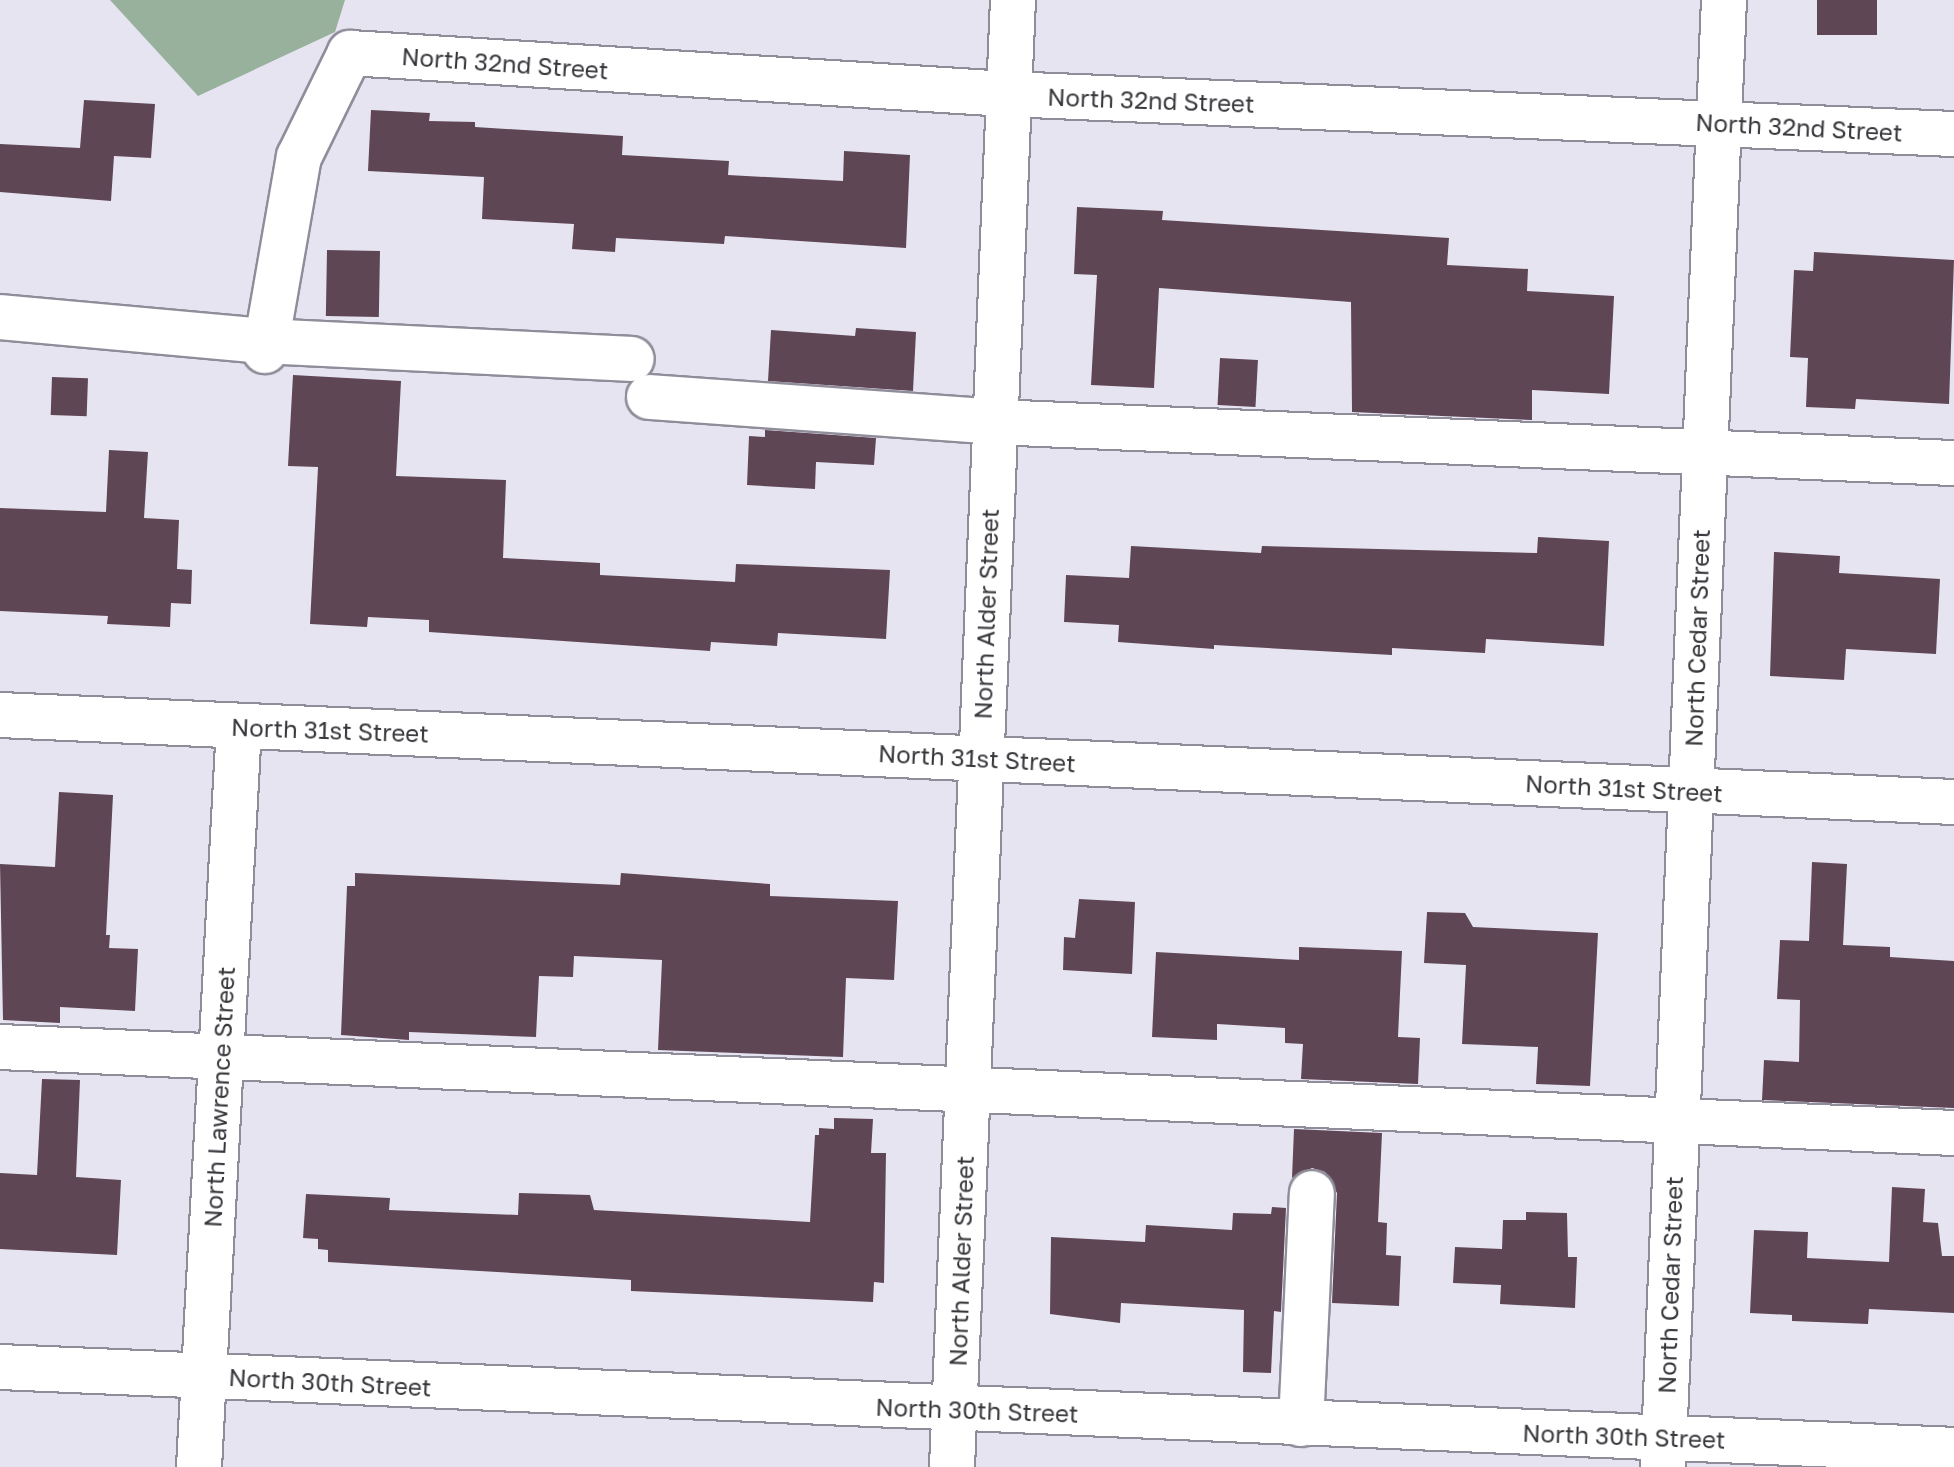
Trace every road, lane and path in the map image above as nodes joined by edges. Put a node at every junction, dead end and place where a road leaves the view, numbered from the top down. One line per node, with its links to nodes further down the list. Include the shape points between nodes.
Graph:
1 (1013, 0): 3 (street, North Alder Street)
2 (1724, 0): 4 (street, North Cedar Street)
3 (1007, 94): 4 (street, North 32nd Street); 7 (street, North 32nd Street, via 350,53 299,157); 8 (street, North Alder Street)
4 (1719, 123): 5 (street, North 32nd Street); 9 (street, North Cedar Street)
5 (1954, 134)
6 (0, 317): 7 (street)
7 (264, 346): 8 (street, via 640,378)
8 (994, 422): 9 (street); 13 (street, North Alder Street)
9 (1705, 452): 10 (street); 14 (street, North Cedar Street)
10 (1954, 463)
11 (0, 715): 12 (street, North 31st Street)
12 (239, 726): 13 (street, North 31st Street); 17 (street, North Lawrence Street)
13 (980, 758): 14 (street, North 31st Street); 18 (street, North Alder Street)
14 (1691, 791): 15 (street, North 31st Street); 19 (street, North Cedar Street)
15 (1954, 802)
16 (0, 1047): 17 (street)
17 (221, 1057): 18 (street); 23 (street, North Lawrence Street)
18 (967, 1092): 19 (street); 24 (street, North Alder Street)
19 (1677, 1124): 20 (street); 27 (street, North Cedar Street)
20 (1954, 1133)
21 (1312, 1193): 25 (street)
22 (0, 1367): 23 (street, North 30th Street)
23 (204, 1376): 24 (street, North 30th Street); 28 (street, North Lawrence Street)
24 (956, 1410): 25 (street, North 30th Street); 29 (street, North Alder Street)
25 (1301, 1424): 27 (street, North 30th Street)
26 (1954, 1450): 27 (street, North 30th Street)
27 (1663, 1452)
28 (199, 1467)
29 (952, 1467)

